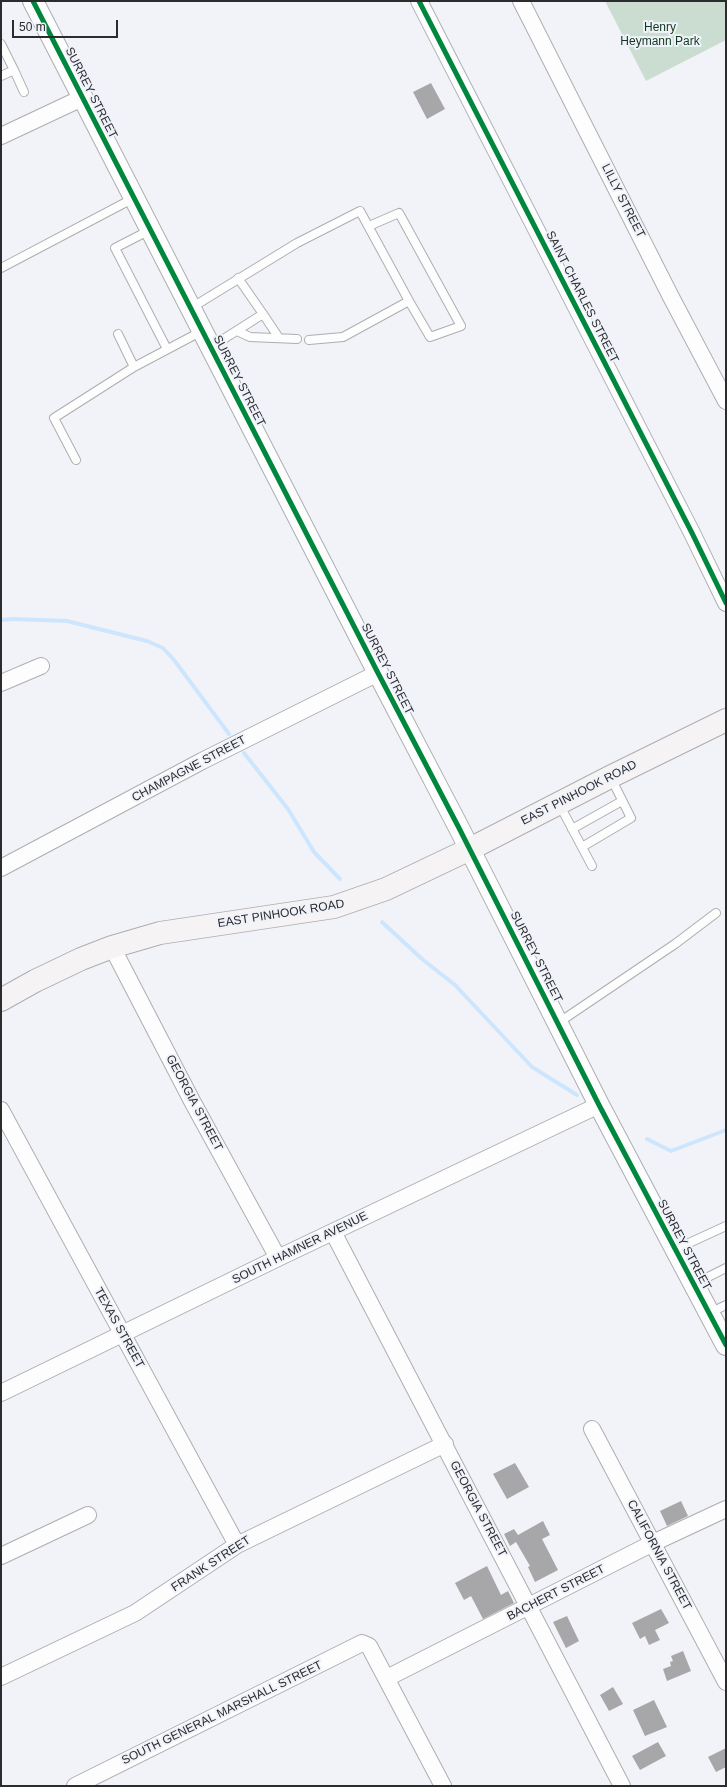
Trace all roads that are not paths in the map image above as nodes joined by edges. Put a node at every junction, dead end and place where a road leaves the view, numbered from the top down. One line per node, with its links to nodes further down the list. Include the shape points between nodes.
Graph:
1 (33, 1): 8 (street, SURREY STREET)
2 (419, 1): 28 (street, SAINT CHARLES STREET)
3 (521, 1): 26 (street, LILLY STREET)
4 (1, 44): 5 (lane)
5 (14, 70): 6 (lane); 7 (lane)
6 (1, 76)
7 (24, 92)
8 (82, 98): 9 (street); 10 (street, SURREY STREET)
9 (1, 136)
10 (134, 198): 12 (street, SURREY STREET); 13 (lane)
11 (369, 226): 14 (lane, via 360,212 297,243); 15 (lane); 15 (lane, via 399,213 460,326 430,337)
12 (151, 230): 16 (street, SURREY STREET); 24 (lane, via 115,248)
13 (1, 268)
14 (238, 278): 16 (lane); 17 (lane)
15 (409, 301): 23 (lane, via 343,337)
16 (191, 308): 21 (street, SURREY STREET)
17 (263, 314): 18 (lane); 20 (lane)
18 (237, 331): 20 (lane, via 250,337); 21 (lane)
19 (118, 334): 25 (lane)
20 (279, 338): 22 (lane)
21 (207, 339): 24 (lane); 30 (street, SURREY STREET)
22 (296, 339)
23 (309, 340)
24 (167, 349): 25 (lane)
25 (134, 366): 27 (lane, via 54,418)
26 (726, 401)
27 (76, 460)
28 (726, 603)
29 (41, 666): 31 (street)
30 (378, 673): 38 (street, SURREY STREET); 40 (street, CHAMPAGNE STREET, via 202,761)
31 (1, 683)
32 (726, 720): 33 (main road, EAST PINHOOK ROAD)
33 (610, 777): 34 (lane); 35 (main road, EAST PINHOOK ROAD)
34 (622, 801): 36 (lane); 37 (lane, via 631,818)
35 (558, 803): 36 (lane); 38 (main road, EAST PINHOOK ROAD)
36 (572, 829): 37 (lane)
37 (582, 847): 39 (lane)
38 (470, 849): 42 (main road, EAST PINHOOK ROAD, via 386,889 334,907 160,933); 44 (street, SURREY STREET)
39 (592, 866)
40 (1, 868)
41 (716, 913): 44 (lane, via 675,944)
42 (112, 947): 43 (main road, EAST PINHOOK ROAD, via 34,981); 50 (street, GEORGIA STREET)
43 (1, 1000)
44 (558, 1023): 45 (street, SURREY STREET)
45 (599, 1105): 48 (street, SOUTH HAMNER AVENUE); 49 (street, SURREY STREET)
46 (1, 1110): 54 (street, TEXAS STREET)
47 (726, 1226): 49 (lane)
48 (333, 1232): 50 (street, SOUTH HAMNER AVENUE); 58 (street, GEORGIA STREET)
49 (676, 1250): 52 (street, SURREY STREET)
50 (278, 1258): 54 (street, SOUTH HAMNER AVENUE)
51 (726, 1268): 52 (lane)
52 (694, 1284): 53 (street, SURREY STREET)
53 (718, 1309): 55 (street, SURREY STREET)
54 (122, 1334): 56 (street, SOUTH HAMNER AVENUE); 62 (street, TEXAS STREET)
55 (726, 1345)
56 (1, 1393)
57 (592, 1429): 61 (street, CALIFORNIA STREET)
58 (444, 1444): 62 (street, FRANK STREET); 64 (street, GEORGIA STREET)
59 (726, 1509): 61 (street, BACHERT STREET)
60 (88, 1515): 63 (street)
61 (654, 1543): 64 (street, BACHERT STREET); 67 (street, CALIFORNIA STREET)
62 (237, 1545): 65 (street, FRANK STREET, via 135,1613)
63 (1, 1556)
64 (529, 1606): 66 (street, BACHERT STREET); 70 (street, GEORGIA STREET)
65 (1, 1677)
66 (387, 1678): 68 (street, SOUTH GENERAL MARSHALL STREET, via 369,1646 362,1643); 69 (street)
67 (726, 1682)
68 (75, 1786)
69 (443, 1786)
70 (622, 1786)

